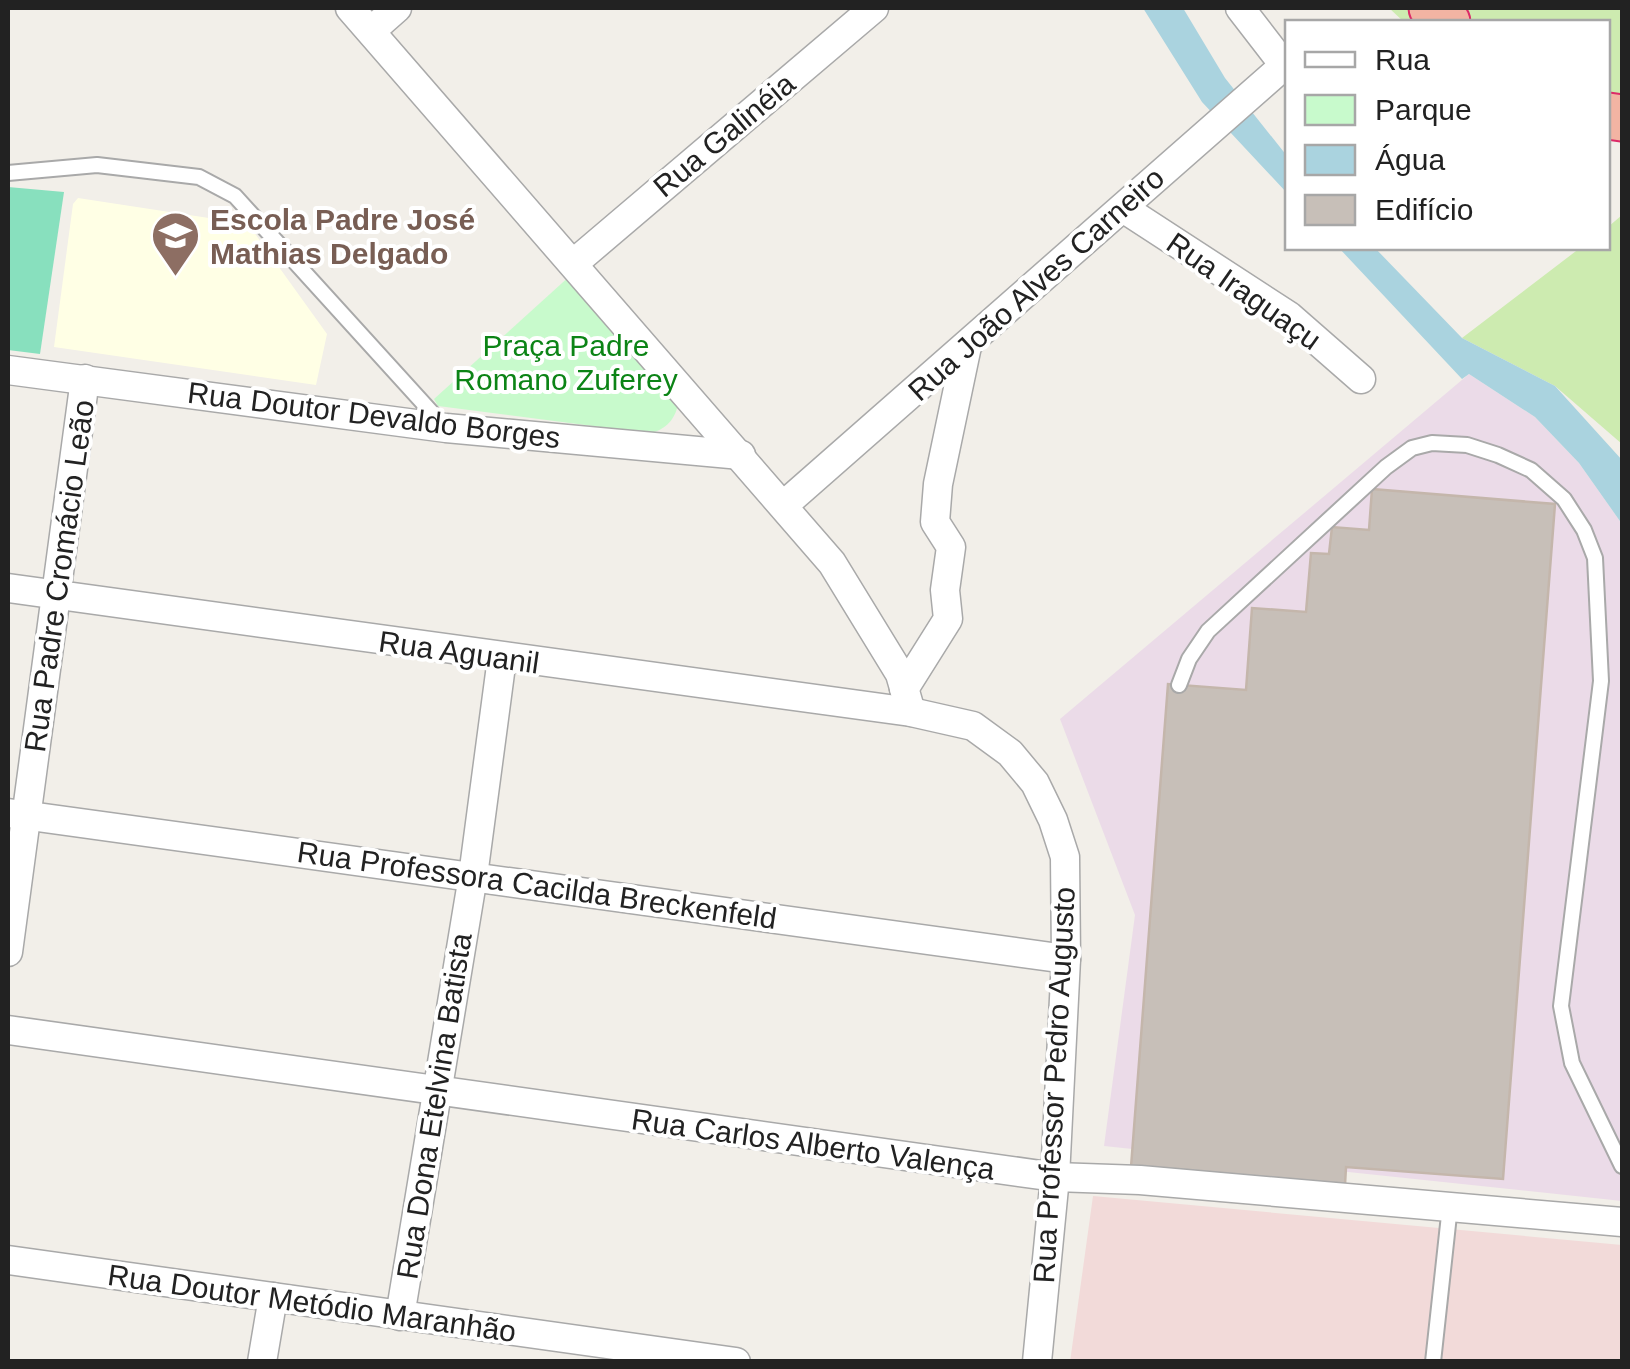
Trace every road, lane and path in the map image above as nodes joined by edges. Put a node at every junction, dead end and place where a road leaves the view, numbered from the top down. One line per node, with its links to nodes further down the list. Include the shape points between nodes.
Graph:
1 (350, 8): 5 (street)
2 (397, 8): 5 (street)
3 (874, 8): 10 (street, Rua Galinéia)
4 (1240, 8): 6 (street)
5 (371, 31): 10 (street)
6 (1285, 62)
7 (1285, 64): 9 (street, Rua João Alves Carneiro)
8 (8, 173): 15 (lane, via 97,164 199,177 235,196)
9 (1122, 208): 11 (street, Rua João Alves Carneiro); 13 (street, Rua Iraguaçu, via 1289,316)
10 (574, 263): 16 (street)
11 (968, 346): 17 (street, Rua João Alves Carneiro); 22 (street, via 935,522 951,546 948,619)
12 (8, 370): 14 (street, Rua Doutor Devaldo Borges)
13 (1361, 379)
14 (86, 380): 15 (street, Rua Doutor Devaldo Borges); 19 (street, Rua Padre Cromácio Leão)
15 (446, 428): 16 (street, Rua Doutor Devaldo Borges)
16 (741, 455): 17 (street)
17 (784, 505): 22 (street, via 832,563 886,649)
18 (8, 588): 19 (street, Rua Aguanil)
19 (56, 594): 20 (street, Rua Aguanil); 23 (street, Rua Padre Cromácio Leão)
20 (502, 658): 22 (street, Rua Aguanil); 24 (street, Rua Dona Etelvina Batista)
21 (1179, 684): 29 (lane, via 1208,631 1412,448 1467,445 1498,455 1531,470 1564,499 1595,558 1601,681 1562,1006 1572,1063)
22 (907, 701): 26 (street, Rua Professor Pedro Augusto, via 973,726 1010,753 1035,783 1065,857)
23 (18, 814): 24 (street, Rua Professora Cacilda Breckenfeld); 25 (street, Rua Padre Cromácio Leão)
24 (473, 876): 26 (street, Rua Professora Cacilda Breckenfeld); 28 (street, Rua Dona Etelvina Batista)
25 (8, 952)
26 (1066, 959): 30 (street, Rua Professor Pedro Augusto)
27 (8, 1030): 28 (street, Rua Carlos Alberto Valença)
28 (436, 1092): 30 (street, Rua Carlos Alberto Valença); 35 (street, Rua Dona Etelvina Batista)
29 (1622, 1166)
30 (1054, 1177): 31 (street, Rua Carlos Alberto Valença); 38 (street, Rua Professor Pedro Augusto)
31 (1450, 1206): 32 (street, Rua Carlos Alberto Valença); 39 (lane)
32 (1622, 1222)
33 (8, 1260): 34 (street, Rua Doutor Metódio Maranhão)
34 (273, 1297): 35 (street, Rua Doutor Metódio Maranhão); 36 (street)
35 (400, 1316): 37 (street, Rua Doutor Metódio Maranhão)
36 (262, 1362)
37 (736, 1362)
38 (1037, 1362)
39 (1434, 1362)

